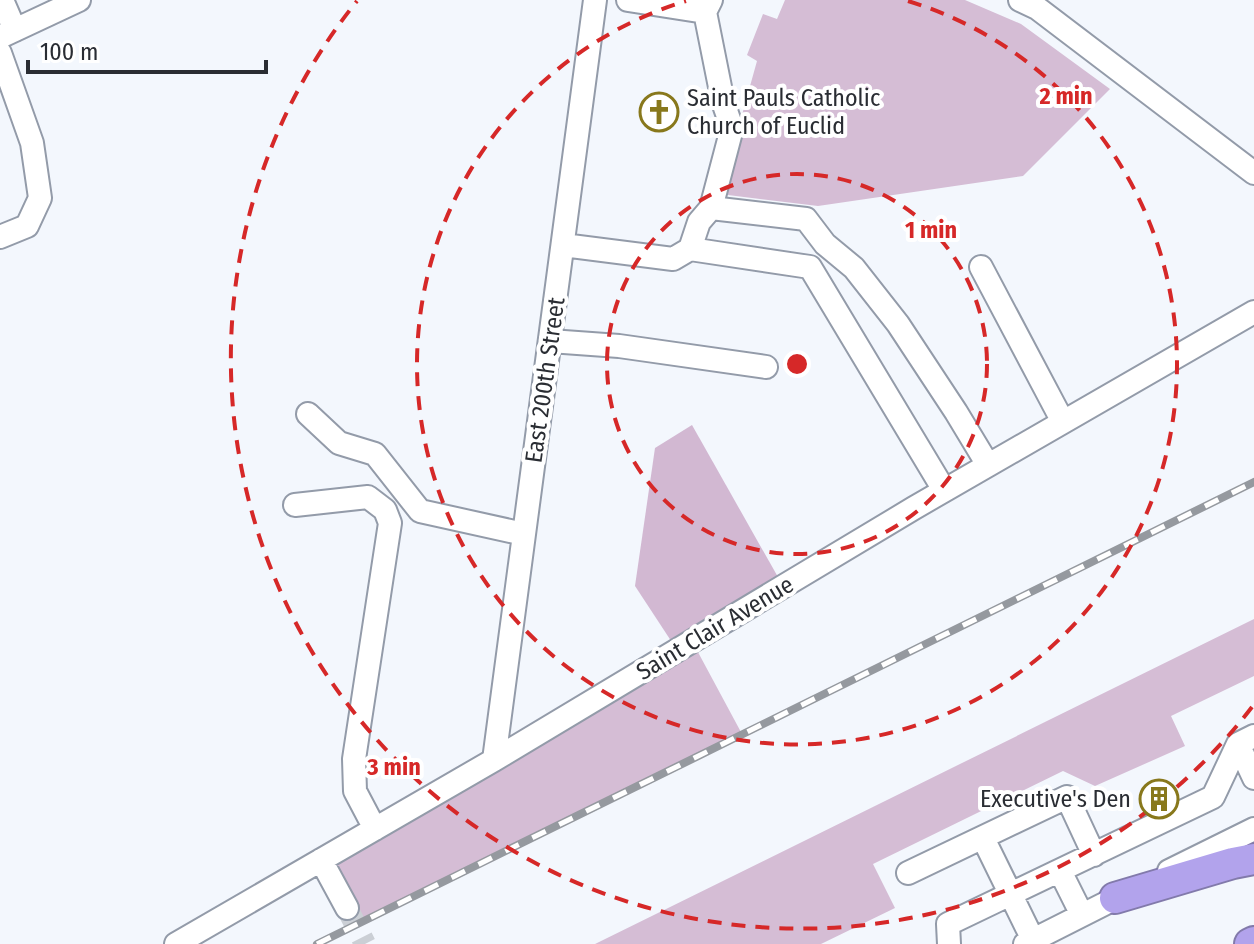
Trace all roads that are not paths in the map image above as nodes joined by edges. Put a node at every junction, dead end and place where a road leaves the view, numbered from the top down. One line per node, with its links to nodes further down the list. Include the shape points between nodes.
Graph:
1 (2, 0): 7 (street)
2 (79, 0): 7 (street)
3 (595, 0): 13 (street, East 200th Street)
4 (628, 0): 6 (street)
5 (1027, 1): 9 (street)
6 (708, 6): 10 (street, via 731,125)
7 (8, 34)
8 (1, 62): 11 (street, via 32,143 40,198 27,226)
9 (1254, 173)
10 (711, 208): 12 (street, via 806,219); 14 (street, via 699,222)
11 (0, 237)
12 (825, 244): 15 (street); 22 (street, via 854,268 898,324)
13 (563, 245): 14 (street, via 673,259); 18 (street, East 200th Street)
14 (690, 249): 15 (street)
15 (810, 267): 23 (street)
16 (981, 267): 21 (street)
17 (1254, 312): 21 (street, Saint Clair Avenue)
18 (550, 341): 19 (street); 25 (street, East 200th Street)
19 (766, 367)
20 (308, 414): 25 (street, via 339,443 375,454 420,511)
21 (1063, 422): 22 (street, Saint Clair Avenue)
22 (988, 465): 23 (street, Saint Clair Avenue)
23 (944, 490): 27 (street, Saint Clair Avenue)
24 (295, 505): 29 (street, via 368,497 385,510 390,523 354,759 355,791)
25 (524, 534): 27 (street, East 200th Street)
26 (1246, 740): 28 (street); 32 (street, via 1213,797)
27 (494, 760): 29 (street, Saint Clair Avenue)
28 (1254, 778)
29 (375, 829): 34 (street, Saint Clair Avenue)
30 (1254, 829): 38 (street)
31 (983, 838): 32 (street, via 1067,797); 36 (street); 37 (street)
32 (1094, 855): 35 (street)
33 (1254, 859): 38 (highway)
34 (321, 860): 39 (street); 42 (street, Saint Clair Avenue)
35 (1060, 871): 37 (street); 40 (street)
36 (908, 873)
37 (1010, 894): 41 (street); 43 (street, via 948,924)
38 (1115, 898): 40 (street)
39 (347, 908)
40 (1082, 915): 41 (street)
41 (1029, 942)
42 (176, 944)
43 (949, 944)

